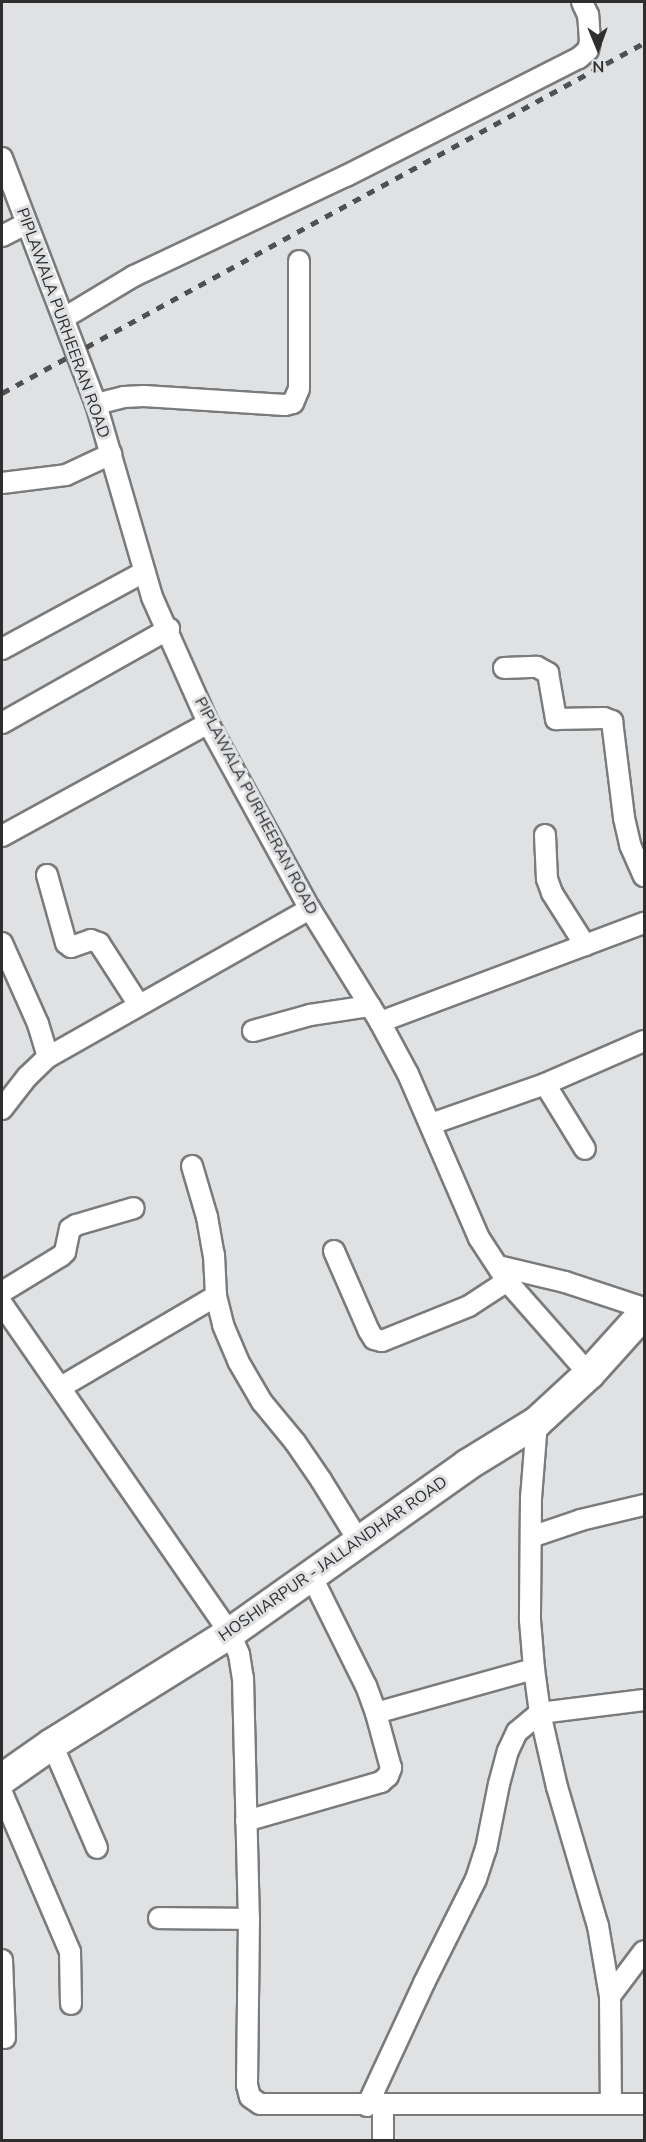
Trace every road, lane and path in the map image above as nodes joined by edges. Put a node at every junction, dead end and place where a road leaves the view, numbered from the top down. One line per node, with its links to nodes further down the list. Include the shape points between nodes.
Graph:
1 (582, 2): 6 (street, via 588,15 590,41 588,50 579,58 336,181 134,276)
2 (2, 158): 3 (street, PIPLAWALA PURHEERAN ROAD)
3 (26, 224): 4 (street); 6 (street, PIPLAWALA PURHEERAN ROAD)
4 (2, 236)
5 (299, 261): 7 (street, via 299,389 293,403 144,396)
6 (64, 318): 7 (street, PIPLAWALA PURHEERAN ROAD)
7 (96, 404): 8 (street, PIPLAWALA PURHEERAN ROAD)
8 (111, 454): 9 (street, via 66,475); 10 (street, PIPLAWALA PURHEERAN ROAD)
9 (2, 483)
10 (144, 572): 11 (street, PIPLAWALA PURHEERAN ROAD); 12 (street)
11 (169, 629): 14 (street); 15 (street, PIPLAWALA PURHEERAN ROAD)
12 (2, 650)
13 (504, 668): 19 (street, via 537,667 548,673 556,719 612,721 626,827)
14 (2, 723)
15 (208, 723): 16 (street); 20 (street, PIPLAWALA PURHEERAN ROAD)
16 (2, 836)
17 (545, 836): 23 (street, via 547,879 552,893)
18 (47, 875): 24 (street, via 66,943 71,947 91,940 99,943)
19 (645, 876)
20 (310, 909): 24 (street); 25 (street, PIPLAWALA PURHEERAN ROAD)
21 (645, 923): 23 (street)
22 (2, 943): 28 (street, via 38,1024)
23 (585, 945): 25 (street)
24 (139, 1005): 28 (street)
25 (375, 1014): 26 (street, via 299,1017); 31 (street, PIPLAWALA PURHEERAN ROAD)
26 (253, 1031)
27 (645, 1041): 29 (street)
28 (48, 1057): 30 (street)
29 (545, 1084): 31 (street); 32 (street)
30 (2, 1109)
31 (431, 1124): 36 (street, PIPLAWALA PURHEERAN ROAD, via 479,1238)
32 (585, 1149)
33 (192, 1166): 38 (street, via 210,1236)
34 (134, 1208): 37 (street, via 76,1225 70,1229 62,1256)
35 (334, 1251): 36 (street, via 369,1331 374,1339 382,1341 469,1306)
36 (503, 1274): 40 (street, via 564,1282); 42 (street, PIPLAWALA PURHEERAN ROAD)
37 (2, 1292)
38 (216, 1296): 43 (street); 47 (street, via 238,1361)
39 (2, 1304): 43 (street)
40 (645, 1308)
41 (645, 1313): 42 (highway, HOSHIARPUR - JALLANDHAR ROAD)
42 (589, 1374): 44 (highway, HOSHIARPUR - JALLANDHAR ROAD)
43 (61, 1387): 49 (street)
44 (537, 1422): 46 (street, via 532,1458); 47 (highway, HOSHIARPUR - JALLANDHAR ROAD, via 466,1465)
45 (645, 1505): 46 (street)
46 (531, 1537): 50 (street)
47 (358, 1540): 48 (highway, HOSHIARPUR - JALLANDHAR ROAD)
48 (312, 1577): 49 (highway, HOSHIARPUR - JALLANDHAR ROAD); 52 (street)
49 (230, 1633): 54 (highway, HOSHIARPUR - JALLANDHAR ROAD); 57 (street, via 243,1678)
50 (534, 1669): 52 (street); 53 (street)
51 (645, 1700): 53 (street)
52 (376, 1713): 57 (street, via 391,1768 381,1782)
53 (540, 1713): 63 (street, via 557,1787 598,1926); 68 (street, via 517,1731 508,1751 476,1879 424,1983)
54 (52, 1744): 55 (highway, HOSHIARPUR - JALLANDHAR ROAD); 58 (street)
55 (2, 1779)
56 (2, 1793): 64 (street, via 70,1953)
57 (246, 1821): 60 (street)
58 (97, 1848)
59 (159, 1918): 60 (street)
60 (249, 1919): 68 (street, via 250,2097 260,2104)
61 (645, 1951): 63 (street)
62 (2, 1960): 65 (street)
63 (610, 1996): 66 (street)
64 (71, 2004)
65 (5, 2038)
66 (611, 2104): 67 (street); 68 (street)
67 (645, 2104)
68 (375, 2106): 69 (street)
69 (383, 2140)

